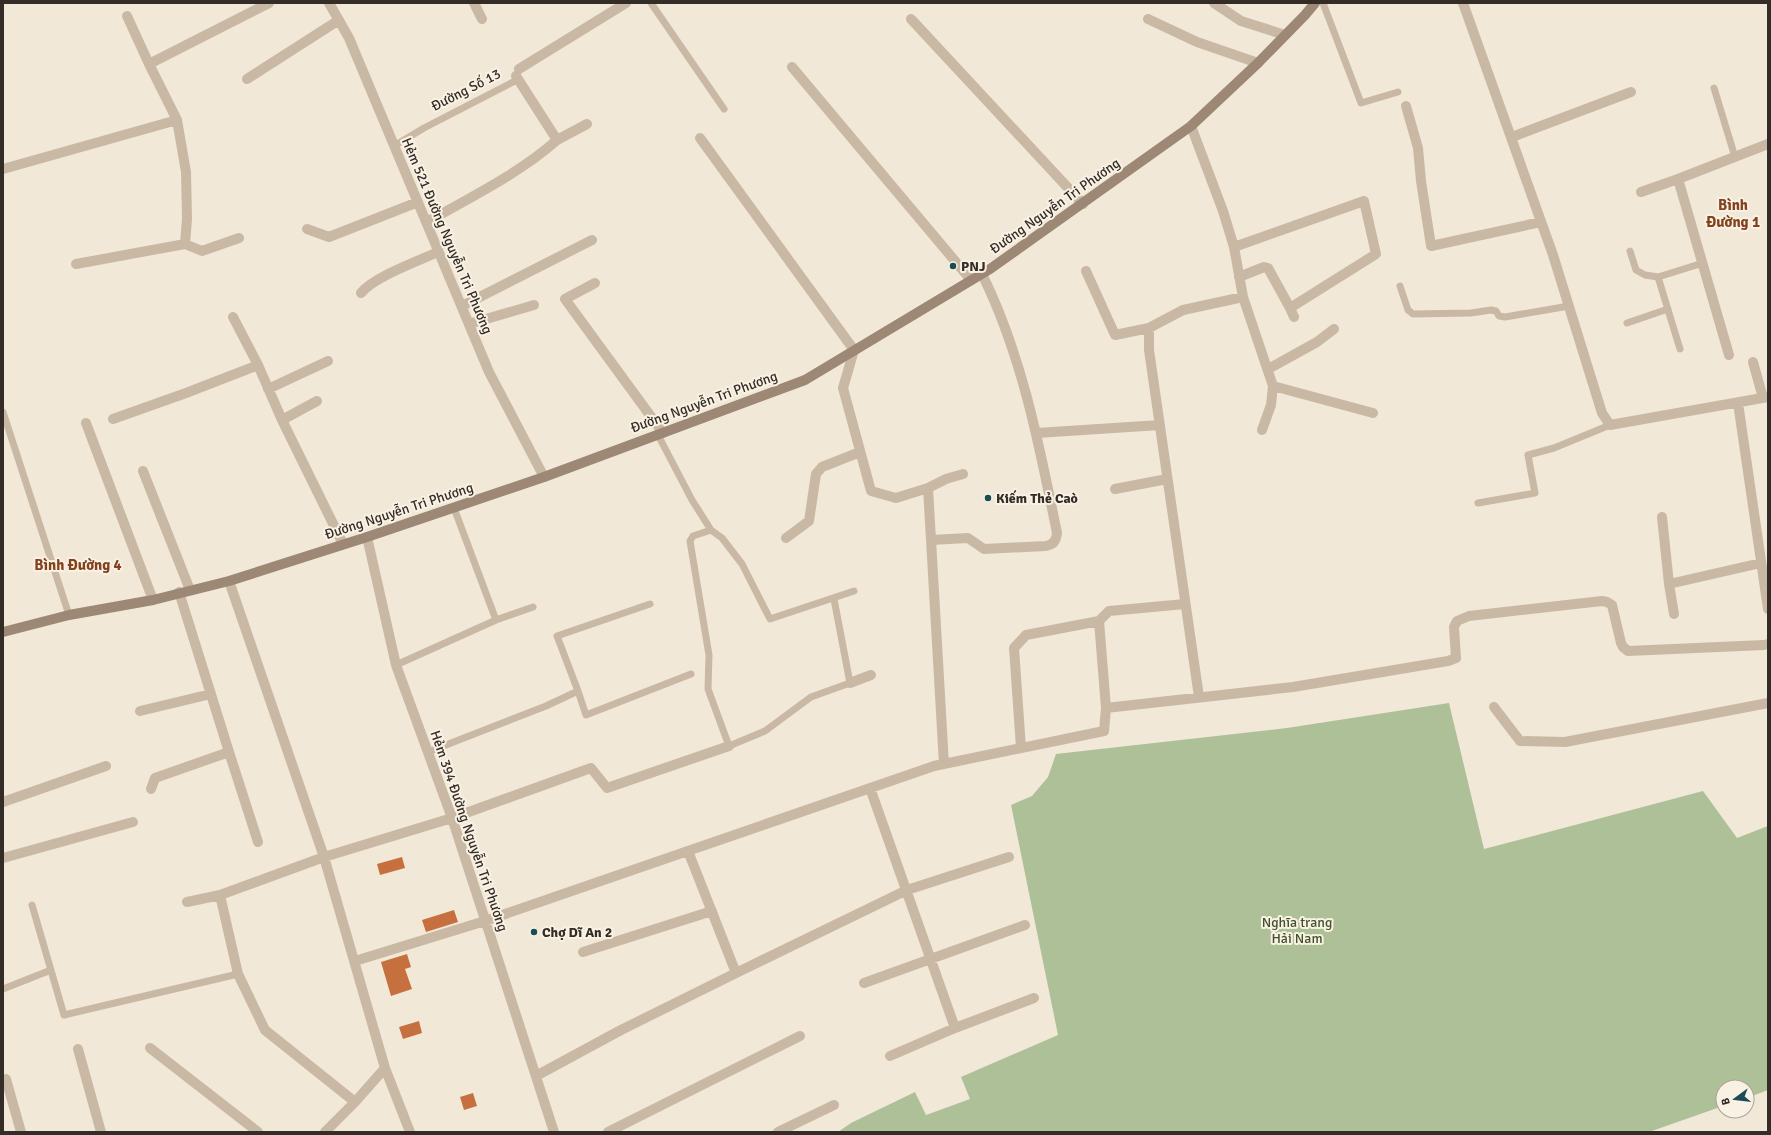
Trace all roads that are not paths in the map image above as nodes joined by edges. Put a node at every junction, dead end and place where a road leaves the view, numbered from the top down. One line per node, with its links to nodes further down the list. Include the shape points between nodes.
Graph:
1 (269, 3): 17 (street)
2 (329, 3): 14 (street, Hẻm 521 Đường Nguyễn Tri Phương)
3 (474, 3): 11 (street)
4 (626, 3): 19 (street, Đường Số 13)
5 (651, 3): 25 (lane)
6 (1214, 3): 15 (street, via 1241,21)
7 (1315, 3): 15 (main road, Đường Nguyễn Tri Phương)
8 (1323, 3): 22 (lane, via 1361,103)
9 (1463, 3): 29 (street)
10 (127, 16): 17 (street)
11 (482, 19)
12 (911, 19): 39 (street)
13 (1148, 19): 16 (street, via 1197,42)
14 (339, 20): 20 (street); 33 (street, Hẻm 521 Đường Nguyễn Tri Phương)
15 (1285, 35): 16 (main road, Đường Nguyễn Tri Phương)
16 (1258, 63): 28 (main road, Đường Nguyễn Tri Phương)
17 (149, 64): 26 (street)
18 (792, 67): 55 (street)
19 (518, 73): 31 (street); 33 (lane, Đường Số 13, via 515,81)
20 (247, 79)
21 (1714, 88): 34 (lane)
22 (1398, 92)
23 (1631, 92): 29 (street)
24 (1406, 106): 41 (street, via 1418,148 1431,246)
25 (724, 109)
26 (177, 120): 35 (street); 45 (street, via 186,172)
27 (587, 124): 31 (street)
28 (1190, 126): 39 (main road, Đường Nguyễn Tri Phương); 46 (street)
29 (1512, 137): 41 (street)
30 (700, 138): 70 (street)
31 (557, 140): 40 (street, via 530,161)
32 (1768, 144): 34 (street)
33 (394, 146): 38 (street, Hẻm 521 Đường Nguyễn Tri Phương)
34 (1735, 157): 36 (street)
35 (3, 169)
36 (1678, 179): 37 (street); 49 (street)
37 (1641, 192)
38 (418, 202): 40 (street, Hẻm 521 Đường Nguyễn Tri Phương); 42 (street, via 329,237)
39 (1083, 204): 52 (main road, Đường Nguyễn Tri Phương)
40 (427, 222): 47 (street, Hẻm 521 Đường Nguyễn Tri Phương)
41 (1541, 222): 62 (street)
42 (307, 229)
43 (239, 238): 45 (street, via 202,251)
44 (592, 240): 61 (street)
45 (185, 244): 50 (street)
46 (1234, 247): 54 (street); 54 (street, via 1364,201 1376,254 1292,313 1268,268 1264,267)
47 (438, 252): 58 (street, via 377,281); 61 (street, Hẻm 521 Đường Nguyễn Tri Phương)
48 (1630, 252): 53 (lane, via 1636,270 1645,275)
49 (1703, 263): 53 (lane); 71 (street)
50 (76, 264)
51 (1086, 271): 67 (street, via 1115,335)
52 (982, 274): 55 (main road, Đường Nguyễn Tri Phương); 89 (street, via 998,306 1011,342)
53 (1658, 276): 63 (lane)
54 (1239, 277): 59 (street)
55 (971, 280): 70 (main road, Đường Nguyễn Tri Phương)
56 (595, 282): 90 (street, via 564,299)
57 (1400, 286): 62 (lane, via 1408,310 1413,314 1491,310 1505,317)
58 (362, 293)
59 (1243, 297): 67 (street, via 1183,310); 75 (street)
60 (534, 305): 66 (street)
61 (462, 306): 66 (street, Hẻm 521 Đường Nguyễn Tri Phương)
62 (1569, 306): 87 (street, via 1602,413)
63 (1668, 309): 65 (lane); 69 (lane)
64 (233, 317): 74 (street)
65 (1627, 323)
66 (469, 324): 94 (street, Hẻm 521 Đường Nguyễn Tri Phương, via 489,372)
67 (1149, 328): 86 (street, via 1149,350)
68 (1334, 329): 75 (street, via 1317,342)
69 (1680, 349)
70 (854, 350): 90 (main road, Đường Nguyễn Tri Phương, via 805,380); 91 (street, via 843,388)
71 (1729, 354)
72 (328, 361): 77 (street)
73 (1753, 362): 78 (street)
74 (258, 365): 77 (street); 83 (street)
75 (1268, 369): 76 (street)
76 (1273, 386): 82 (street); 88 (street, via 1271,405)
77 (268, 389): 84 (street)
78 (1766, 398): 80 (street)
79 (317, 402): 84 (street)
80 (1738, 403): 87 (street); 106 (street)
81 (3, 412): 119 (lane)
82 (1373, 413)
83 (113, 419)
84 (282, 420): 105 (street)
85 (86, 423): 113 (street)
86 (1160, 425): 89 (street); 95 (street)
87 (1610, 425): 98 (lane, via 1554,448 1528,455 1534,493)
88 (1262, 430)
89 (1037, 433): 104 (street, via 1057,533 1057,539 1053,544 984,549 968,538)
90 (661, 434): 94 (main road, Đường Nguyễn Tri Phương); 101 (lane, via 692,500)
91 (860, 452): 96 (street, via 870,491 896,498); 103 (street, via 822,467 816,474 809,521)
92 (143, 471): 109 (street)
93 (963, 474): 96 (street)
94 (544, 477): 99 (main road, Đường Nguyễn Tri Phương)
95 (1167, 479): 97 (street); 115 (street)
96 (928, 488): 104 (street)
97 (1115, 489)
98 (1478, 503)
99 (454, 508): 102 (main road, Đường Nguyễn Tri Phương); 120 (lane)
100 (1662, 517): 108 (street)
101 (711, 530): 112 (lane, via 722,538 742,564 770,619); 135 (lane, via 693,536 690,541 709,655 708,689)
102 (367, 537): 105 (main road, Đường Nguyễn Tri Phương); 124 (street, Hẻm 394 Đường Nguyễn Tri Phương)
103 (786, 538)
104 (931, 540): 139 (street)
105 (343, 544): 107 (main road, Đường Nguyễn Tri Phương)
106 (1761, 563): 108 (street); 117 (street)
107 (229, 581): 109 (main road, Đường Nguyễn Tri Phương); 148 (street)
108 (1669, 584): 118 (street)
109 (190, 590): 111 (main road, Đường Nguyễn Tri Phương)
110 (854, 591): 112 (lane)
111 (179, 592): 113 (main road, Đường Nguyễn Tri Phương); 129 (street)
112 (834, 599): 127 (lane)
113 (152, 600): 119 (main road, Đường Nguyễn Tri Phương)
114 (650, 604): 128 (lane, via 557,636)
115 (1185, 604): 121 (street, via 1109,611); 130 (street)
116 (533, 607): 120 (lane)
117 (1768, 609)
118 (1674, 614)
119 (69, 615): 122 (main road, Đường Nguyễn Tri Phương)
120 (496, 620): 124 (lane)
121 (1099, 621): 133 (street); 136 (street, via 1026,635 1014,648)
122 (3, 632)
123 (1768, 644): 130 (street, via 1628,651 1621,643 1612,605 1602,602 1469,616 1457,621 1454,628 1456,658 1448,661 1293,687)
124 (396, 665): 138 (street, Hẻm 394 Đường Nguyễn Tri Phương)
125 (691, 674): 128 (lane, via 586,715)
126 (871, 675): 127 (street)
127 (850, 683): 135 (lane, via 811,697 765,731)
128 (578, 691): 138 (lane)
129 (211, 694): 134 (street); 137 (street)
130 (1199, 697): 133 (street)
131 (1768, 703): 132 (street, via 1566,742 1520,741)
132 (1494, 707)
133 (1106, 708): 136 (street, via 1104,731)
134 (140, 711)
135 (729, 746): 144 (street, via 607,788 591,768)
136 (1021, 748): 139 (street)
137 (229, 752): 142 (street, via 155,778); 146 (street)
138 (428, 752): 144 (street, Hẻm 394 Đường Nguyễn Tri Phương)
139 (944, 764): 141 (street)
140 (106, 766): 143 (street)
141 (870, 788): 147 (street); 151 (street)
142 (151, 789)
143 (3, 802)
144 (452, 818): 148 (street); 156 (street, Hẻm 394 Đường Nguyễn Tri Phương)
145 (133, 822): 150 (street)
146 (258, 842)
147 (688, 851): 155 (street); 156 (street)
148 (324, 857): 152 (street); 160 (street)
149 (1009, 857): 151 (street)
150 (3, 858)
151 (906, 890): 159 (street); 162 (street)
152 (220, 895): 153 (street); 163 (street)
153 (187, 902)
154 (32, 905): 161 (lane)
155 (712, 911): 158 (street); 162 (street)
156 (485, 921): 160 (street); 173 (street, Hẻm 394 Đường Nguyễn Tri Phương)
157 (1025, 925): 159 (street)
158 (583, 952)
159 (931, 959): 164 (street); 167 (street)
160 (354, 962): 172 (street)
161 (51, 970): 163 (lane, via 64,1015); 165 (lane)
162 (736, 973): 173 (street)
163 (238, 974): 175 (street, via 265,1030)
164 (864, 983)
165 (3, 989)
166 (1034, 998): 167 (street)
167 (955, 1028): 171 (street)
168 (800, 1036): 183 (street)
169 (150, 1048): 179 (street)
170 (78, 1049): 178 (street)
171 (890, 1056)
172 (385, 1068): 175 (street); 181 (street)
173 (536, 1076): 182 (street, Hẻm 394 Đường Nguyễn Tri Phương)
174 (6, 1079): 177 (street)
175 (356, 1102): 180 (street)
176 (834, 1105): 184 (street)
177 (21, 1132)
178 (100, 1132)
179 (258, 1132)
180 (325, 1132)
181 (410, 1132)
182 (554, 1132)
183 (608, 1132)
184 (778, 1132)

